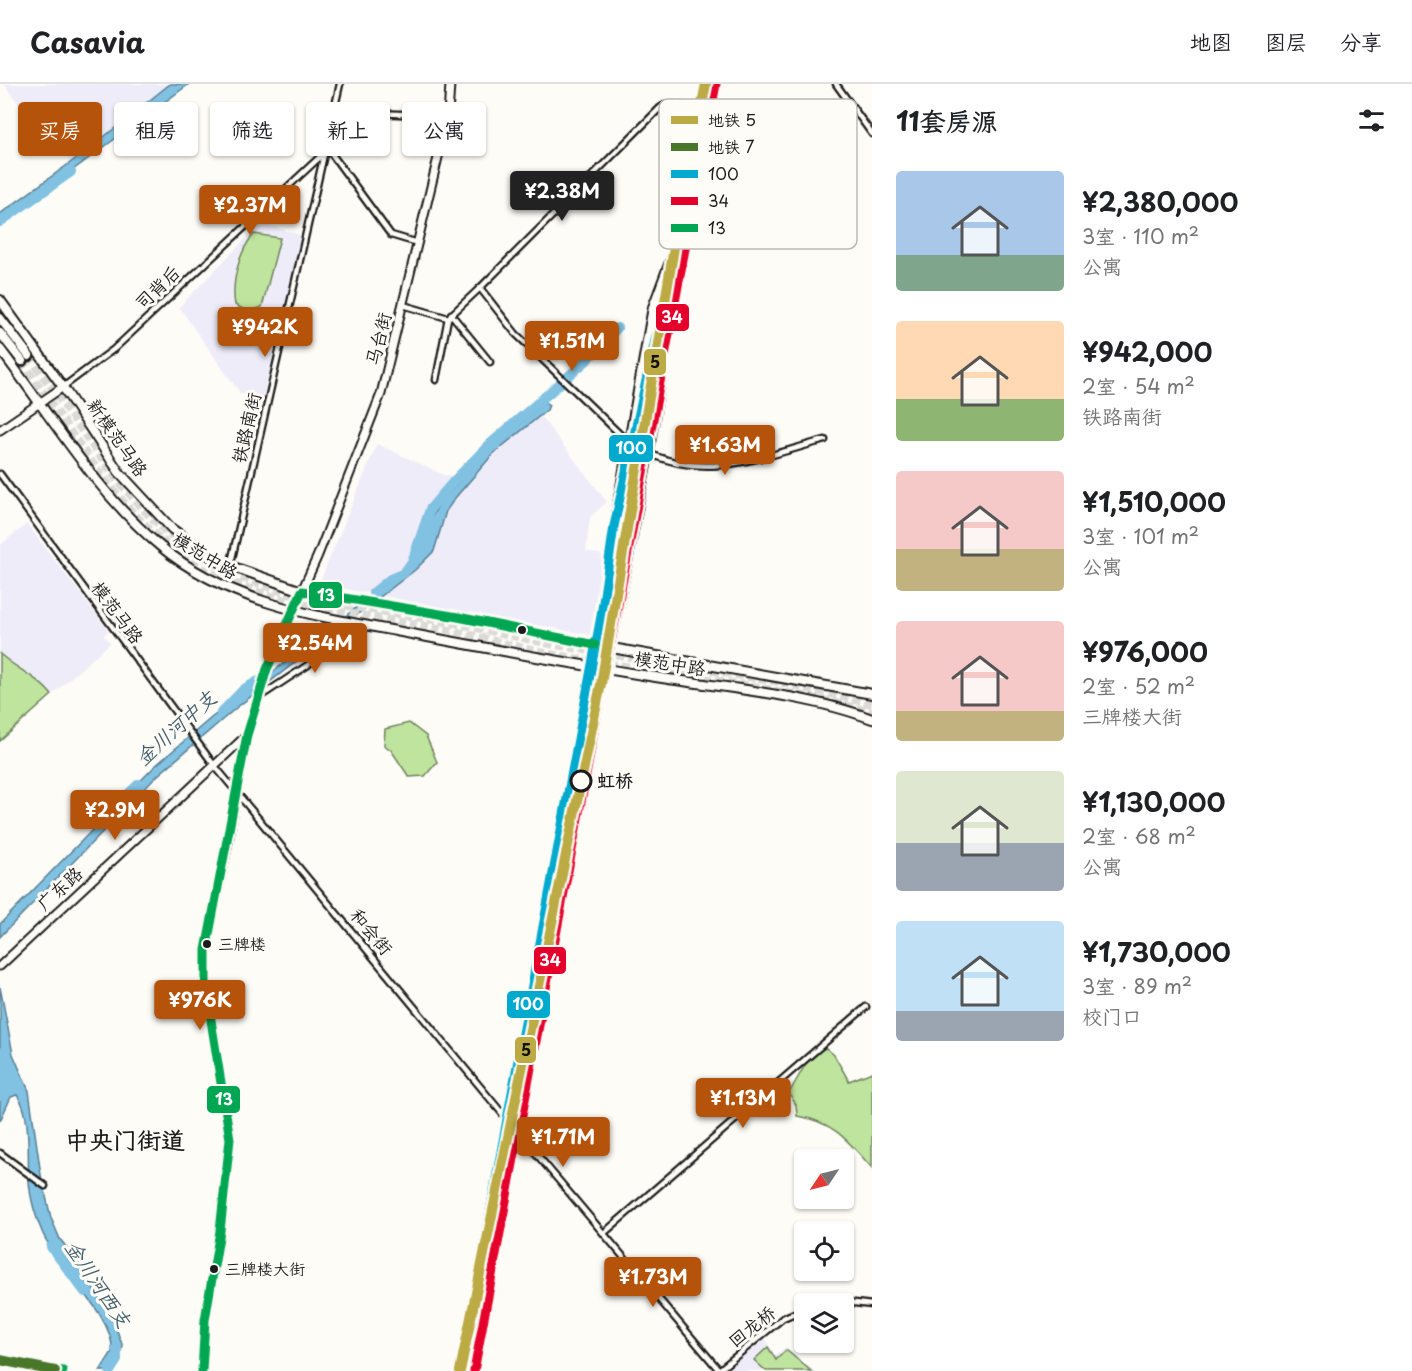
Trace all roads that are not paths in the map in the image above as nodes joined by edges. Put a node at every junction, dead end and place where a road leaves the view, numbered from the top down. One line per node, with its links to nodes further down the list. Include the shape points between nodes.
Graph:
1 (340, 84): 9 (street, 铁路南街)
2 (450, 84): 10 (street, 马台街)
3 (711, 84): 6 (main road)
4 (715, 84): 7 (main road)
5 (836, 84): 8 (street)
6 (708, 99)
7 (712, 99)
8 (847, 99)
9 (335, 102)
10 (449, 102)
11 (659, 109): 21 (street)
12 (857, 113): 13 (street)
13 (872, 134)
14 (321, 156): 30 (street, 司背后, via 114,349)
15 (322, 156): 37 (street, 铁路南街)
16 (333, 156): 18 (street, via 390,235)
17 (439, 156): 18 (street, 马台街)
18 (418, 243): 23 (street, 马台街)
19 (675, 249): 34 (main road, via 653,307)
20 (685, 249): 35 (main road)
21 (480, 288): 24 (street); 34 (street, via 516,334)
22 (0, 300): 30 (main road, 新模范马路)
23 (403, 305): 24 (street); 38 (street, 马台街, via 381,394)
24 (450, 316): 28 (street); 29 (street)
25 (0, 318): 26 (highway, via 25,359)
26 (0, 333)
27 (0, 349): 31 (main road, 模范中路)
28 (490, 362)
29 (436, 380)
30 (63, 387): 31 (street); 37 (main road, 新模范马路, via 119,472 172,529)
31 (41, 402): 32 (street); 39 (main road, 模范中路, via 102,487 160,546 225,588)
32 (0, 430)
33 (825, 440): 35 (street, via 737,464 691,467)
34 (629, 443): 35 (street); 41 (main road)
35 (648, 454): 42 (main road)
36 (0, 474): 49 (street, 模范马路)
37 (230, 567): 38 (main road, 新模范马路)
38 (302, 591): 39 (street); 41 (main road, 模范中路)
39 (293, 610): 40 (main road, 模范中路); 46 (street)
40 (348, 622): 43 (main road, 模范中路); 46 (street, via 308,665)
41 (595, 645): 42 (main road, 模范中路); 43 (main road)
42 (610, 647): 44 (main road); 45 (main road, 模范中路)
43 (591, 667): 44 (main road, 模范中路); 53 (main road)
44 (606, 669): 47 (main road, 模范中路, via 752,692); 54 (main road)
45 (872, 694)
46 (258, 698): 48 (street)
47 (872, 719)
48 (247, 735): 49 (street, 广东路); 50 (street)
49 (214, 765): 50 (street, 和会街); 51 (street, 广东路)
50 (237, 791): 53 (street, 和会街); 64 (street, via 206,950 206,989 230,1139 205,1320)
51 (0, 966)
52 (867, 1007): 57 (street)
53 (506, 1118): 54 (street, 和会街); 65 (main road)
54 (517, 1130): 57 (street, 和会街); 66 (main road)
55 (0, 1153): 56 (street)
56 (45, 1186)
57 (603, 1233): 62 (street, 和会街)
58 (854, 1303): 59 (street)
59 (872, 1305)
60 (794, 1313): 62 (street, 回龙桥)
61 (0, 1359): 63 (street)
62 (720, 1370)
63 (63, 1371)
64 (202, 1371)
65 (460, 1371)
66 (474, 1371)

